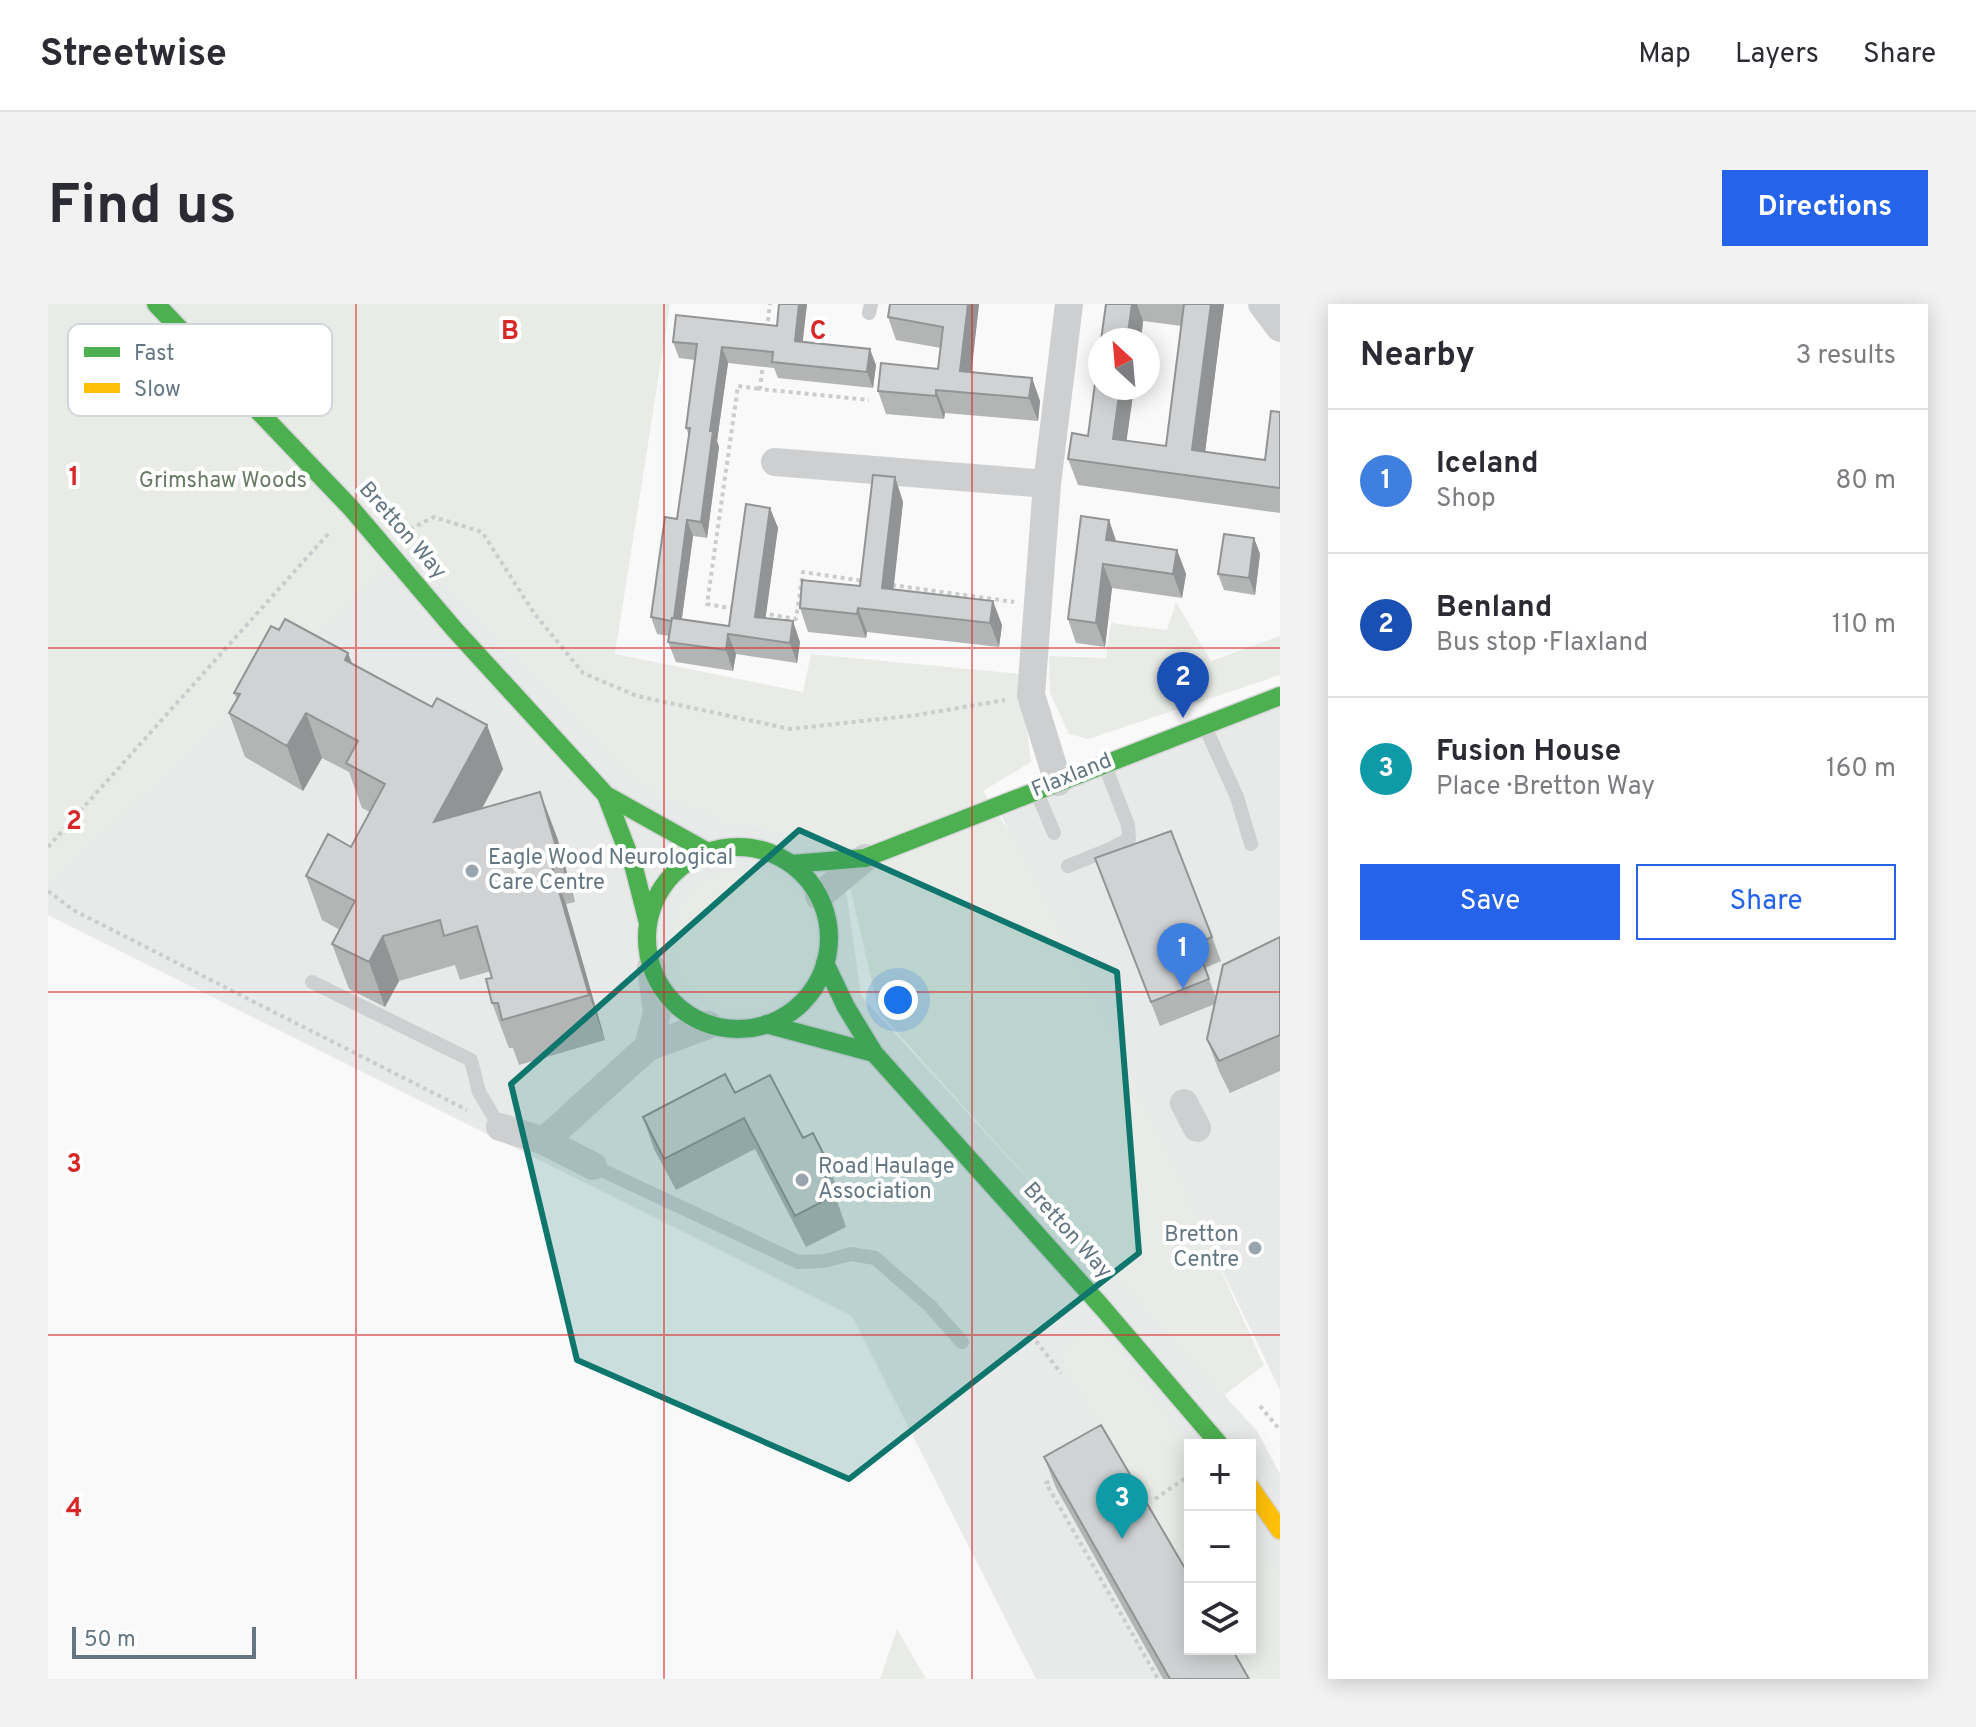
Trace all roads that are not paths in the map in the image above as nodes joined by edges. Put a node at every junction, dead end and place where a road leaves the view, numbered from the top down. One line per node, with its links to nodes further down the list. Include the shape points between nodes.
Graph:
1 (156, 304): 4 (street, Bretton Way)
2 (1069, 304): 8 (street)
3 (1262, 304): 5 (street)
4 (175, 324)
5 (1280, 328)
6 (263, 416): 13 (street, Bretton Way)
7 (775, 462): 8 (street)
8 (1047, 484): 12 (street, via 1031,695)
9 (1280, 696): 10 (street, Flaxland)
10 (1204, 725): 11 (street, Flaxland); 15 (lane, via 1237,797)
11 (1103, 763): 12 (street, Flaxland); 19 (lane, via 1129,839)
12 (1047, 786): 14 (lane); 17 (street, Flaxland)
13 (606, 795): 16 (street, Bretton Way); 21 (street, Bretton Way)
14 (1054, 833)
15 (1251, 844)
16 (708, 852): 18 (street, via 751,848); 21 (street, via 668,879)
17 (865, 858): 18 (street, Flaxland); 20 (street, Flaxland)
18 (791, 864): 20 (street)
19 (1068, 866)
20 (819, 896): 22 (street, via 828,930)
21 (648, 923): 23 (street)
22 (825, 963): 25 (street, via 815,987 798,1006); 28 (street, Bretton Way)
23 (651, 967): 26 (street, via 664,992); 27 (street, via 657,1012)
24 (312, 982): 30 (lane, via 471,1060 479,1092)
25 (766, 1024): 26 (street, via 730,1029); 28 (street)
26 (708, 1025): 27 (street)
27 (648, 1047): 32 (street)
28 (874, 1053): 35 (street, Bretton Way)
29 (1184, 1103): 31 (street)
30 (500, 1127): 32 (street)
31 (1197, 1128)
32 (544, 1141): 33 (street)
33 (593, 1166): 34 (lane, via 798,1262 851,1254 875,1258)
34 (962, 1342)
35 (1215, 1439)
36 (1256, 1496): 37 (street)
37 (1280, 1530)

